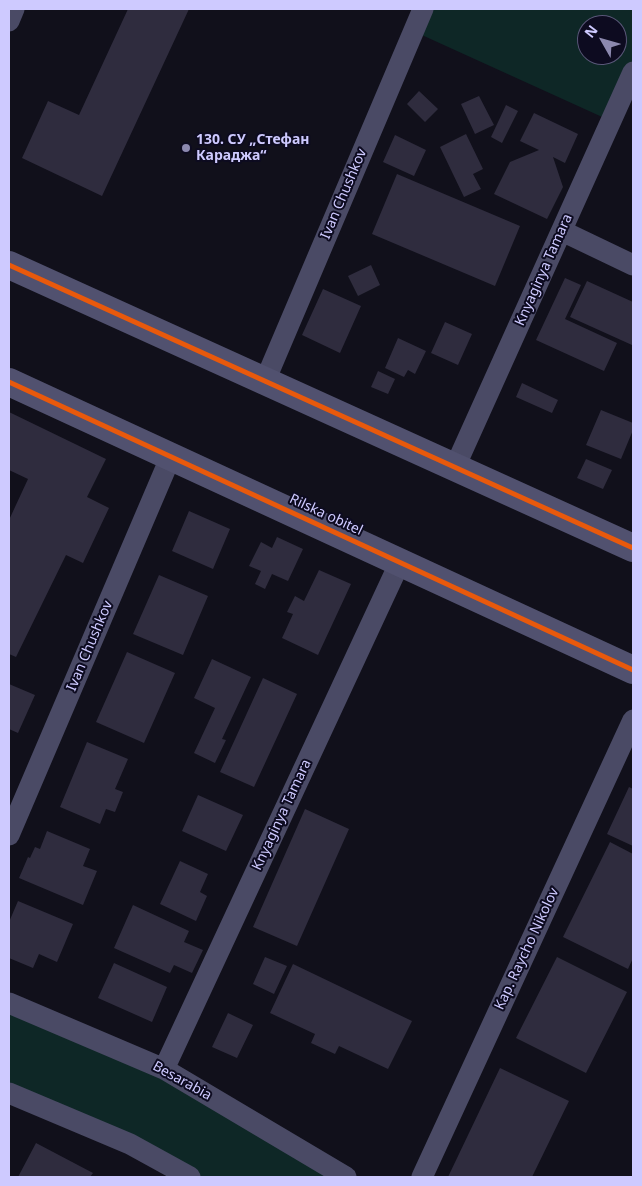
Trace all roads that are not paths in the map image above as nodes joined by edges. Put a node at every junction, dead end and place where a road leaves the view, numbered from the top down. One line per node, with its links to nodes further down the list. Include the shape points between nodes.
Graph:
1 (14, 9): 3 (street)
2 (423, 9): 8 (street, Ivan Chushkov)
3 (9, 21)
4 (633, 72): 5 (street, Knyaginya Tamara)
5 (562, 231): 7 (street); 11 (street, Knyaginya Tamara)
6 (9, 265): 8 (street)
7 (633, 265)
8 (265, 380): 11 (street)
9 (9, 382): 10 (street, Rilska obitel)
10 (171, 456): 13 (street, Rilska obitel); 16 (street, Ivan Chushkov)
11 (455, 467): 12 (street)
12 (633, 548)
13 (400, 562): 14 (street, Rilska obitel); 18 (street, Knyaginya Tamara)
14 (633, 670)
15 (633, 720): 22 (street, Kap. Raycho Nikolov)
16 (9, 835)
17 (9, 1003): 18 (street, Besarabia)
18 (164, 1069): 21 (street, Besarabia)
19 (9, 1093): 20 (street, via 130,1144)
20 (190, 1177)
21 (346, 1177)
22 (422, 1177)

